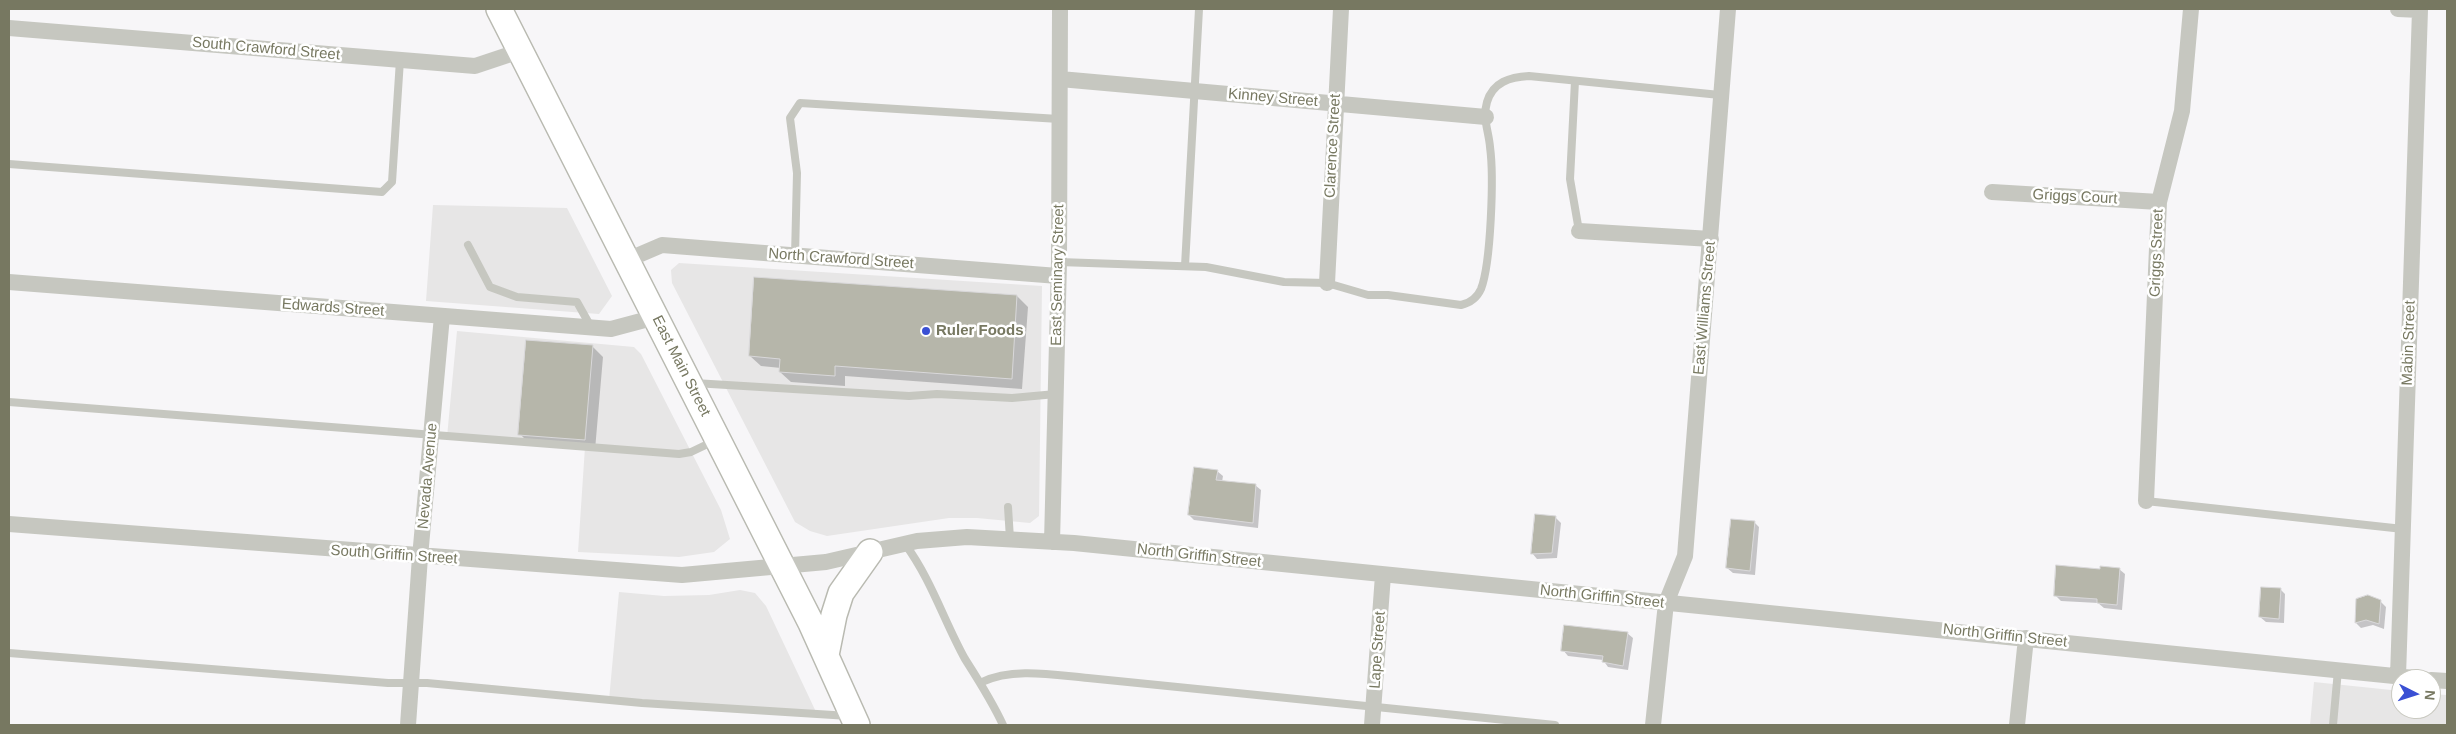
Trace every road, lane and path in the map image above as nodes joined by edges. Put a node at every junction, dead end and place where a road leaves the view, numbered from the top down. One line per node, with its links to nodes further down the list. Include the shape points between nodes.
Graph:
1 (499, 9): 9 (main road, East Main Street)
2 (1060, 9): 11 (street, East Seminary Street)
3 (1199, 9): 13 (lane)
4 (1341, 9): 15 (street, Clarence Street)
5 (1728, 9): 14 (street, East Williams Street)
6 (2191, 9): 20 (street, Griggs Street, via 2182,111)
7 (2398, 9): 41 (street, Mabin Street, via 2420,10)
8 (9, 28): 10 (street, South Crawford Street)
9 (520, 51): 10 (street, South Crawford Street, via 475,66); 25 (main road, East Main Street)
10 (400, 60): 18 (lane, via 392,182 382,192)
11 (1060, 79): 13 (street, Kinney Street); 17 (street, East Seminary Street)
12 (1576, 81): 14 (lane); 16 (lane, via 1529,76 1502,81 1487,103); 21 (lane, via 1570,179)
13 (1195, 91): 15 (street, Kinney Street); 26 (lane)
14 (1720, 95): 22 (street, East Williams Street)
15 (1335, 103): 16 (street, Kinney Street); 29 (street, Clarence Street)
16 (1486, 117): 29 (lane, via 1491,198 1486,266 1477,296 1461,305 1368,295)
17 (1059, 119): 24 (lane, via 800,103 790,118 798,173); 27 (street, East Seminary Street)
18 (9, 164)
19 (1992, 192): 20 (street, Griggs Court)
20 (2159, 202): 38 (street, Griggs Street)
21 (1579, 231): 22 (street)
22 (1711, 239): 49 (street, East Williams Street, via 1685,556)
23 (468, 245): 32 (lane, via 490,287 517,297 577,302)
24 (795, 256): 25 (street, North Crawford Street, via 662,245); 27 (street, North Crawford Street)
25 (627, 260): 31 (main road, East Main Street)
26 (1185, 266): 27 (lane); 29 (lane, via 1284,282)
27 (1058, 269): 34 (street, East Seminary Street)
28 (9, 282): 30 (street, Edwards Street)
29 (1326, 283)
30 (442, 316): 32 (street, Edwards Street); 36 (street, Nevada Avenue)
31 (656, 317): 32 (street, Edwards Street, via 611,329); 33 (main road, East Main Street)
32 (591, 327)
33 (689, 382): 34 (lane, via 909,396 937,394 1012,398); 37 (main road, East Main Street)
34 (1056, 394): 43 (street, East Seminary Street)
35 (9, 402): 36 (lane)
36 (431, 436): 37 (lane, via 679,454); 46 (street, Nevada Avenue)
37 (718, 439): 47 (main road, East Main Street)
38 (2146, 501): 41 (lane)
39 (1008, 506): 42 (lane)
40 (9, 524): 46 (street, South Griffin Street)
41 (2403, 529): 53 (street, Mabin Street)
42 (1010, 540): 43 (street, North Griffin Street); 44 (street, North Griffin Street, via 967,537)
43 (1052, 542): 48 (street, North Griffin Street)
44 (904, 544): 45 (street, North Griffin Street); 56 (lane, via 918,562 965,658)
45 (870, 552): 47 (street, North Griffin Street, via 826,562); 52 (main road, via 841,593)
46 (420, 557): 47 (street, South Griffin Street, via 682,575); 57 (street, Nevada Avenue)
47 (780, 565): 52 (main road, East Main Street)
48 (1383, 576): 49 (street, North Griffin Street); 58 (street, Lape Street)
49 (1666, 603): 50 (street, North Griffin Street); 65 (street, East Williams Street)
50 (2026, 638): 54 (street, North Griffin Street); 66 (street)
51 (9, 653): 57 (lane)
52 (826, 655): 59 (main road, East Main Street)
53 (2398, 669)
54 (2338, 670): 55 (street, North Griffin Street); 67 (lane)
55 (2391, 675)
56 (982, 682): 58 (lane, via 995,676 1027,674 1079,677); 62 (lane)
57 (411, 683): 59 (lane); 61 (street, Nevada Avenue)
58 (1373, 708): 60 (lane); 63 (street, Lape Street)
59 (856, 721)
60 (1499, 723): 64 (lane)
61 (408, 725)
62 (1003, 725)
63 (1372, 725)
64 (1555, 725)
65 (1653, 725)
66 (2017, 725)
67 (2334, 725)

